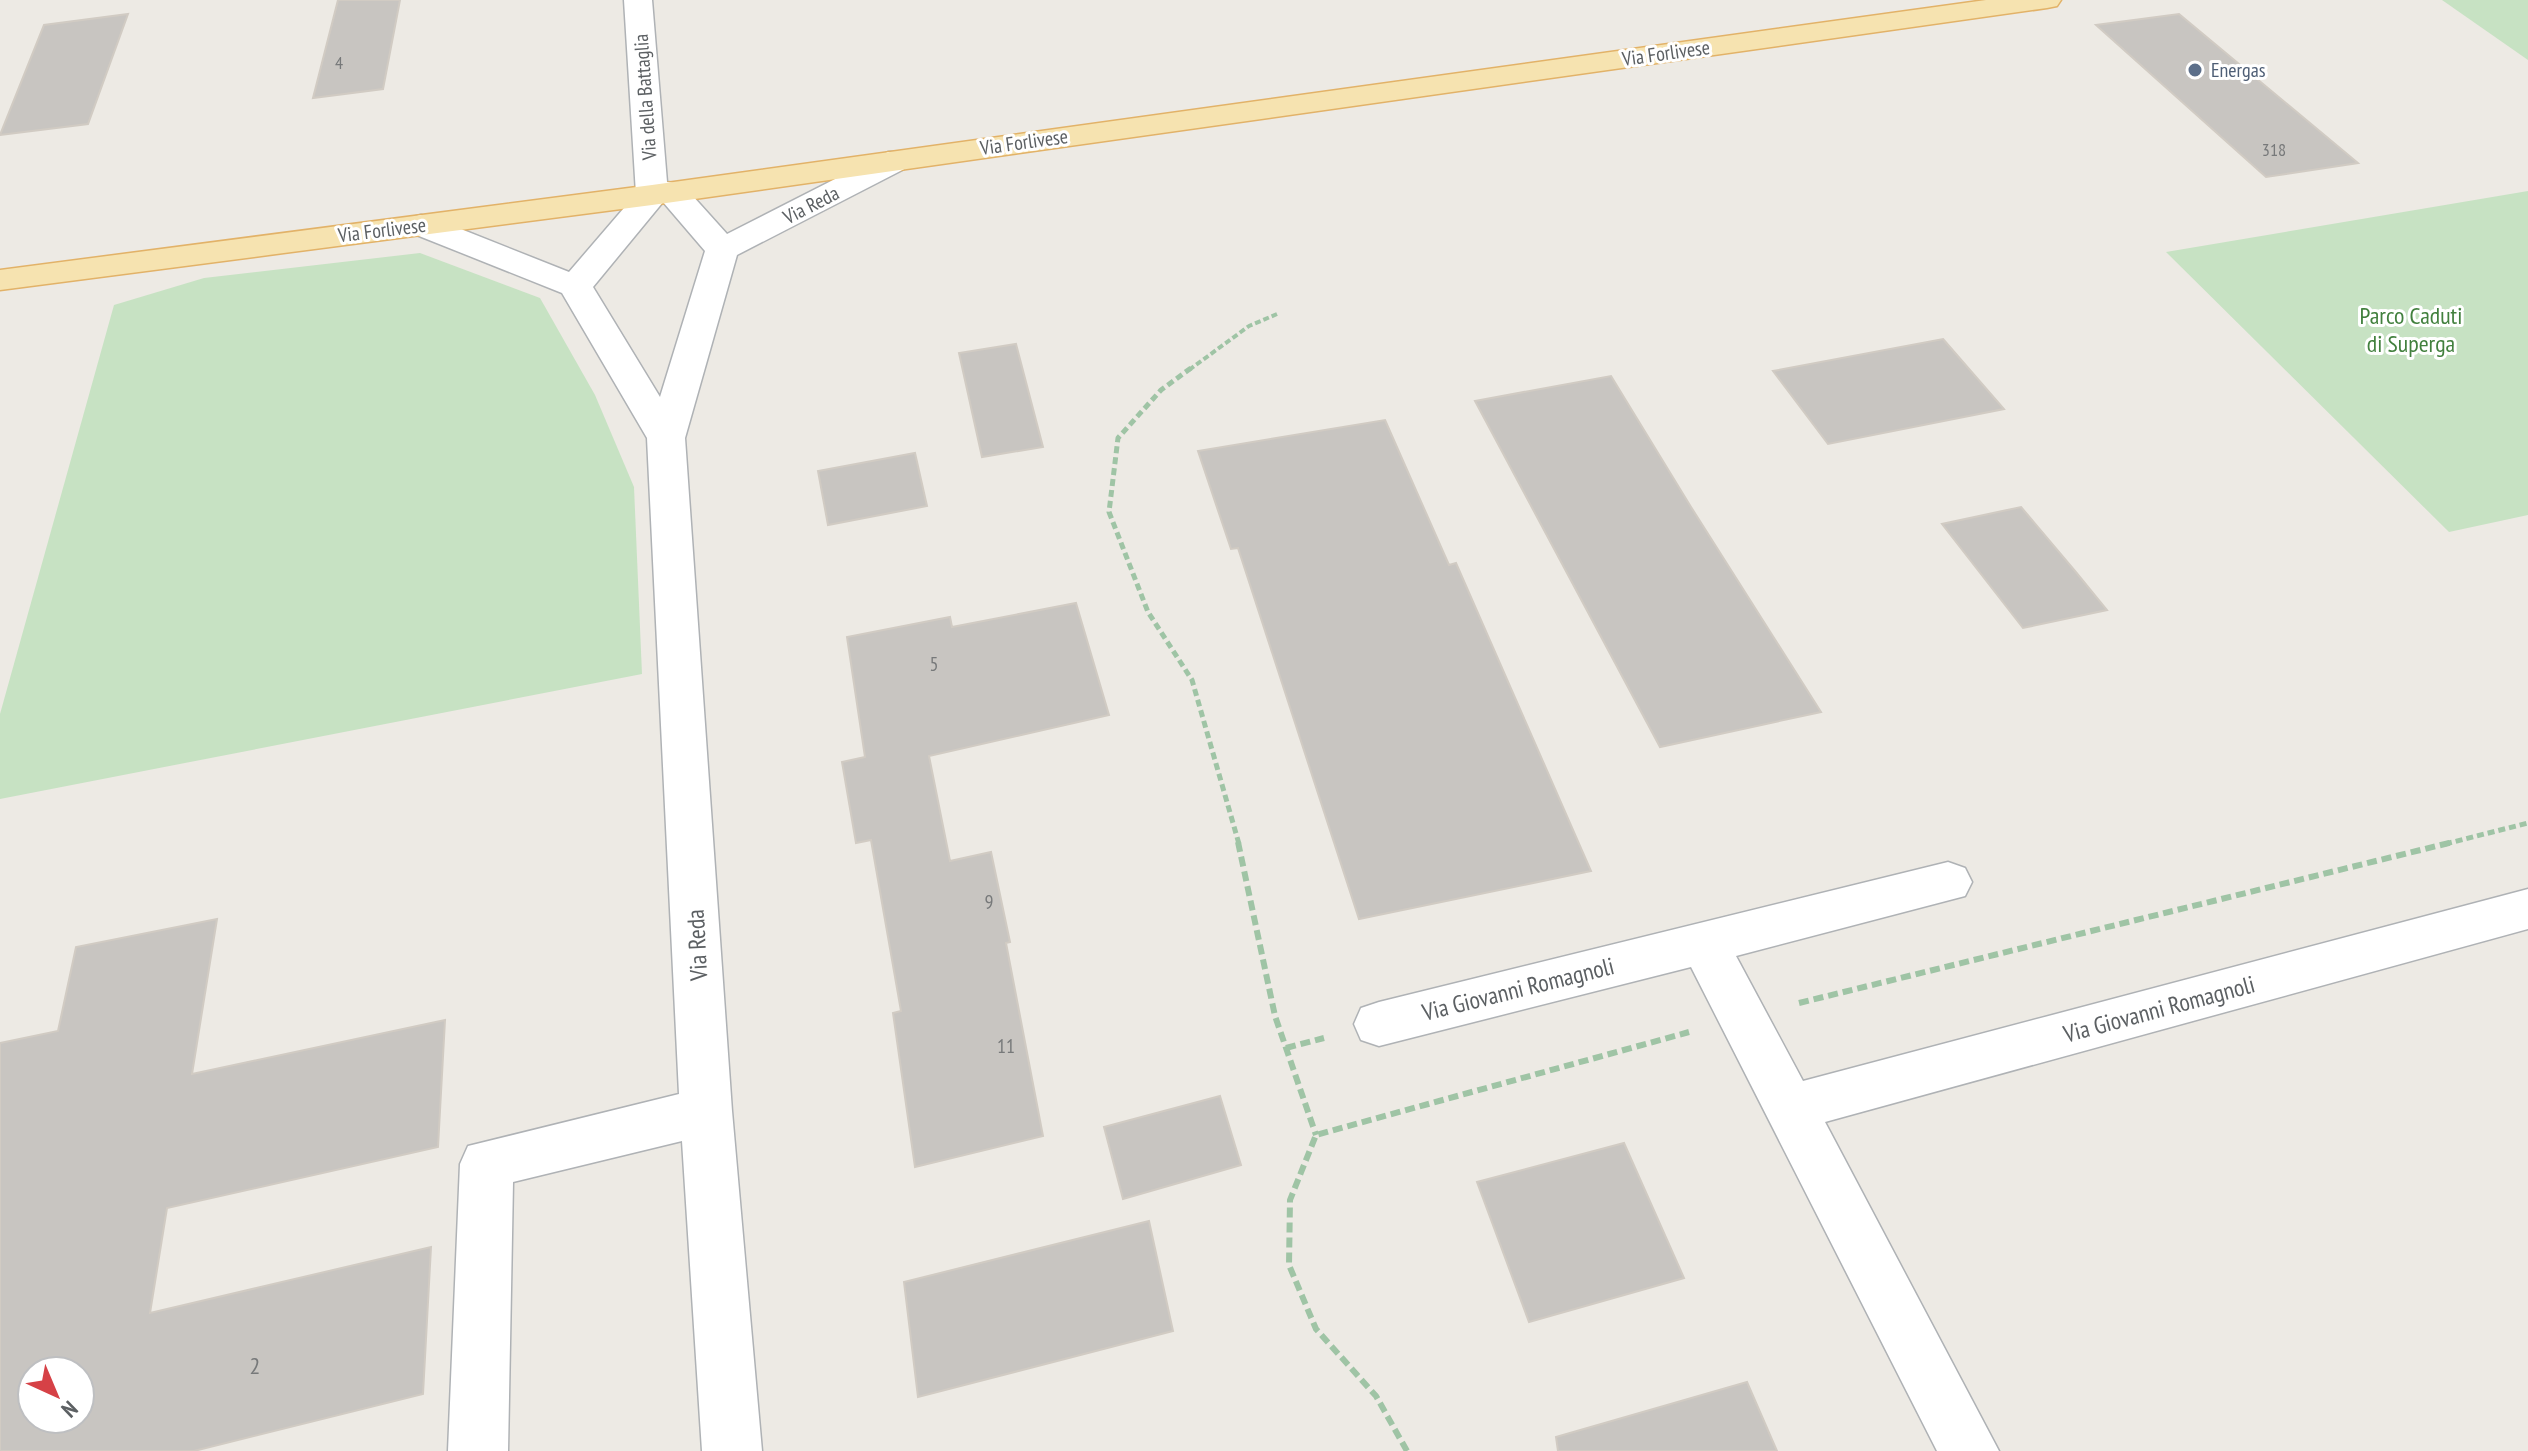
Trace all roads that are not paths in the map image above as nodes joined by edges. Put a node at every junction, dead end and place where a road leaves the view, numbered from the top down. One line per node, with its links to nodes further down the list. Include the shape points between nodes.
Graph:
1 (638, 0): 4 (street, Via della Battaglia)
2 (2047, 0): 3 (main road, Via Forlivese)
3 (899, 159): 4 (main road, Via Forlivese); 6 (street, Via Reda)
4 (661, 193): 5 (main road, Via Forlivese); 6 (street); 8 (street)
5 (421, 225): 7 (main road, Via Forlivese); 8 (street)
6 (722, 250): 9 (street, Via Reda)
7 (0, 280)
8 (575, 286): 9 (street, Via Reda)
9 (666, 438): 15 (street, Via Reda)
10 (1948, 882): 12 (street, Via Giovanni Romagnoli)
11 (2528, 909): 14 (street, Via Giovanni Romagnoli)
12 (1704, 943): 13 (street, Via Giovanni Romagnoli); 14 (street)
13 (1379, 1024)
14 (1790, 1108): 18 (street)
15 (706, 1111): 16 (street, via 487,1164); 17 (street, Via Reda)
16 (478, 1451)
17 (732, 1451)
18 (1969, 1451)

